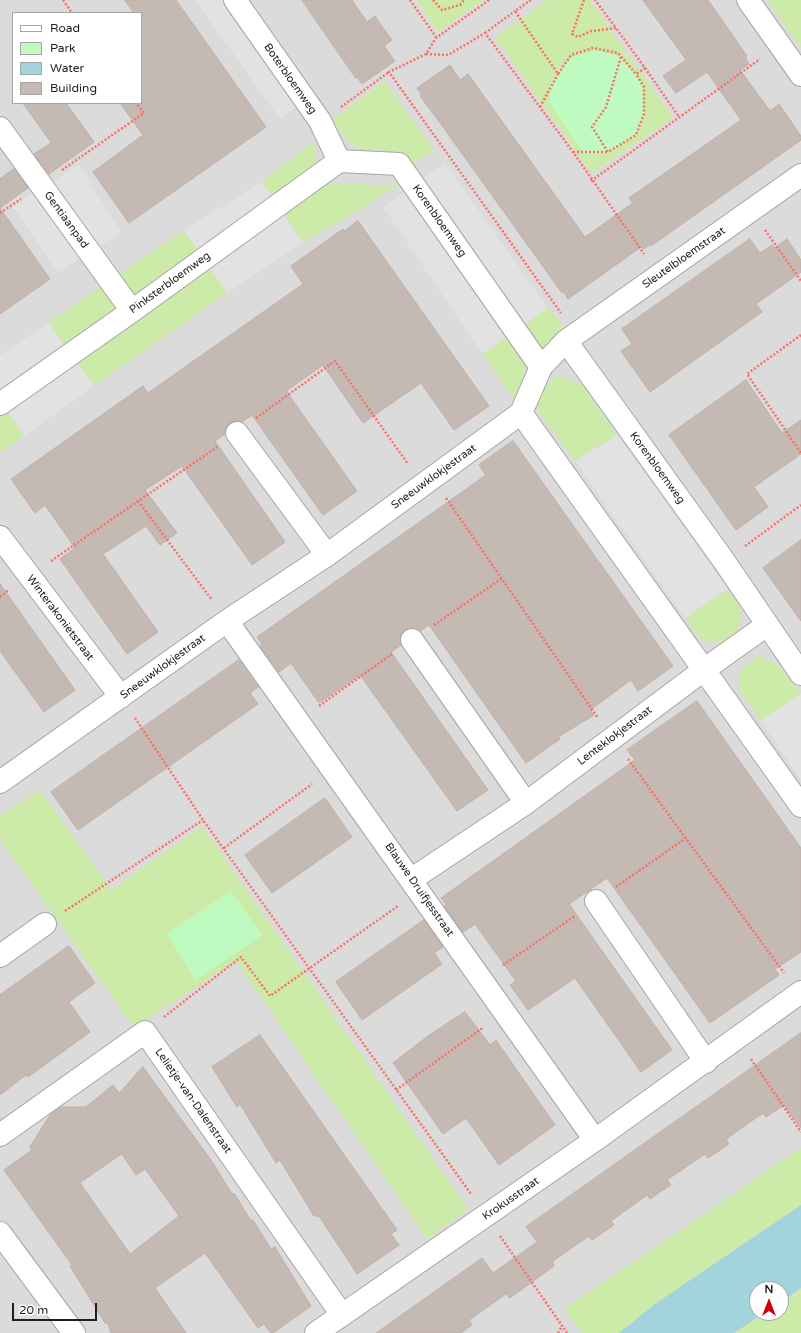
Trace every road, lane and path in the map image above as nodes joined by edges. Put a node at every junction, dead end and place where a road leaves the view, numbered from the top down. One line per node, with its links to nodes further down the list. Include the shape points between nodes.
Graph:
1 (63, 0): 12 (path)
2 (235, 0): 27 (street, Boterbloemweg)
3 (410, 0): 15 (path)
4 (432, 0): 5 (path, via 442,10 460,5)
5 (464, 0)
6 (489, 0): 15 (path)
7 (531, 0): 11 (path)
8 (584, 0): 13 (path, via 572,34 578,37 592,31)
9 (595, 0): 13 (path)
10 (748, 0): 16 (street)
11 (515, 11): 14 (path); 21 (path)
12 (71, 12)
13 (616, 28): 19 (path)
14 (485, 33): 17 (path, via 448,55); 25 (path)
15 (436, 38): 17 (path)
16 (780, 45): 23 (street); 26 (path)
17 (426, 54): 20 (path)
18 (621, 57): 21 (path, via 618,53 593,48 571,55); 22 (path); 30 (path, via 606,107 592,126)
19 (645, 68): 22 (path); 26 (path)
20 (389, 72): 27 (path); 41 (path)
21 (558, 74): 25 (path)
22 (636, 74): 30 (path, via 644,87 644,114 636,134)
23 (801, 75)
24 (137, 104): 34 (path, via 144,113)
25 (540, 107): 29 (path)
26 (679, 117): 33 (path)
27 (320, 121): 31 (street, Boterbloemweg)
28 (0, 128): 34 (street, Gentiaanpad)
29 (573, 152): 30 (path); 33 (path)
30 (608, 152)
31 (339, 161): 39 (street, Pinksterbloemweg); 42 (street, Korenbloemweg, via 399,164)
32 (801, 174): 35 (street, Sleutelbloemstraat)
33 (592, 181): 37 (path)
34 (40, 185): 36 (path); 39 (street, Gentiaanpad)
35 (751, 210): 37 (street, Sleutelbloemstraat); 38 (path)
36 (0, 213)
37 (660, 275): 41 (street, Sleutelbloemstraat)
38 (801, 281)
39 (132, 311): 43 (street, Pinksterbloemweg)
40 (801, 335): 46 (path, via 747,374)
41 (571, 338): 42 (street); 52 (street, Korenbloemweg)
42 (541, 367): 44 (street)
43 (0, 404)
44 (521, 413): 47 (street, Sneeuwklokjestraat); 58 (street)
45 (237, 433): 47 (path, via 335,361); 48 (path); 51 (street)
46 (801, 453)
47 (423, 485): 51 (street, Sneeuwklokjestraat)
48 (138, 501): 53 (path); 55 (path)
49 (801, 505): 52 (path)
50 (0, 537): 53 (street, Winterakonietstraat)
51 (327, 555): 55 (street, Sneeuwklokjestraat)
52 (724, 562): 56 (street, Korenbloemweg)
53 (28, 576): 54 (path); 60 (street, Winterakonietstraat)
54 (0, 597)
55 (227, 621): 60 (street, Sneeuwklokjestraat); 61 (street, Blauwe Druifjesstraat)
56 (767, 625): 58 (street); 59 (street, Korenbloemweg)
57 (412, 640): 63 (street)
58 (705, 669): 63 (street, Lenteklokjestraat); 64 (street)
59 (801, 674)
60 (121, 697): 62 (street, Sneeuwklokjestraat); 65 (path)
61 (332, 769): 66 (path); 67 (street, Blauwe Druifjesstraat)
62 (0, 782)
63 (526, 803): 67 (street, Lenteklokjestraat)
64 (801, 806)
65 (203, 820): 66 (path); 69 (path)
66 (224, 848): 71 (path)
67 (412, 879): 71 (path, via 400,905); 73 (street, Blauwe Druifjesstraat)
68 (596, 901): 76 (street)
69 (45, 924): 70 (street)
70 (0, 956)
71 (309, 969): 74 (path, via 270,996 241,957); 77 (path)
72 (801, 992): 75 (street, Krokusstraat)
73 (504, 1012): 77 (path); 80 (street, Blauwe Druifjesstraat)
74 (145, 1032): 79 (street); 83 (street, Lelietje-van-Dalenstraat)
75 (738, 1039): 76 (street, Krokusstraat); 78 (path)
76 (706, 1062): 80 (street, Krokusstraat)
77 (396, 1090): 81 (path)
78 (801, 1132)
79 (0, 1135)
80 (595, 1140): 81 (street, Krokusstraat)
81 (486, 1216): 83 (street, Krokusstraat); 84 (path)
82 (0, 1233): 85 (street)
83 (342, 1315): 86 (street, Krokusstraat)
84 (562, 1326): 87 (path); 88 (path)
85 (74, 1333)
86 (316, 1333)
87 (558, 1333)
88 (567, 1333)

